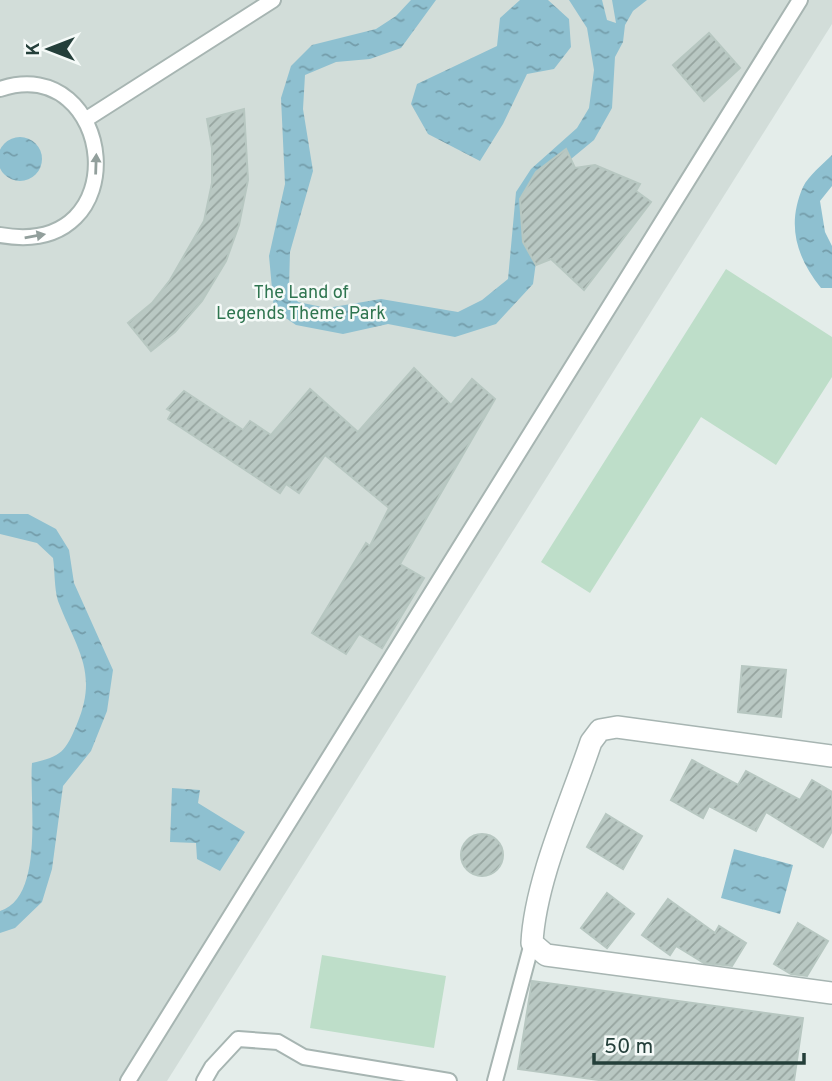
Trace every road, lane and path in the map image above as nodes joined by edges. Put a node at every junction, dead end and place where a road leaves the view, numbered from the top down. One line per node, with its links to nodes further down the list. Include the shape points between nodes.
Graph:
1 (273, 0): 4 (lane)
2 (800, 0): 9 (lane)
3 (0, 89): 4 (lane, via 35,86 59,94)
4 (85, 120): 5 (lane, one-way to 4, via 21,239 46,235 68,223 85,204 96,181 98,156)
5 (0, 235)
6 (832, 756): 7 (street, via 617,727 600,730 591,742 544,881)
7 (532, 943): 8 (street, via 546,955); 12 (lane)
8 (832, 993)
9 (128, 1081)
10 (204, 1081): 11 (lane, via 238,1039 278,1042 304,1057)
11 (449, 1081)
12 (495, 1081)

